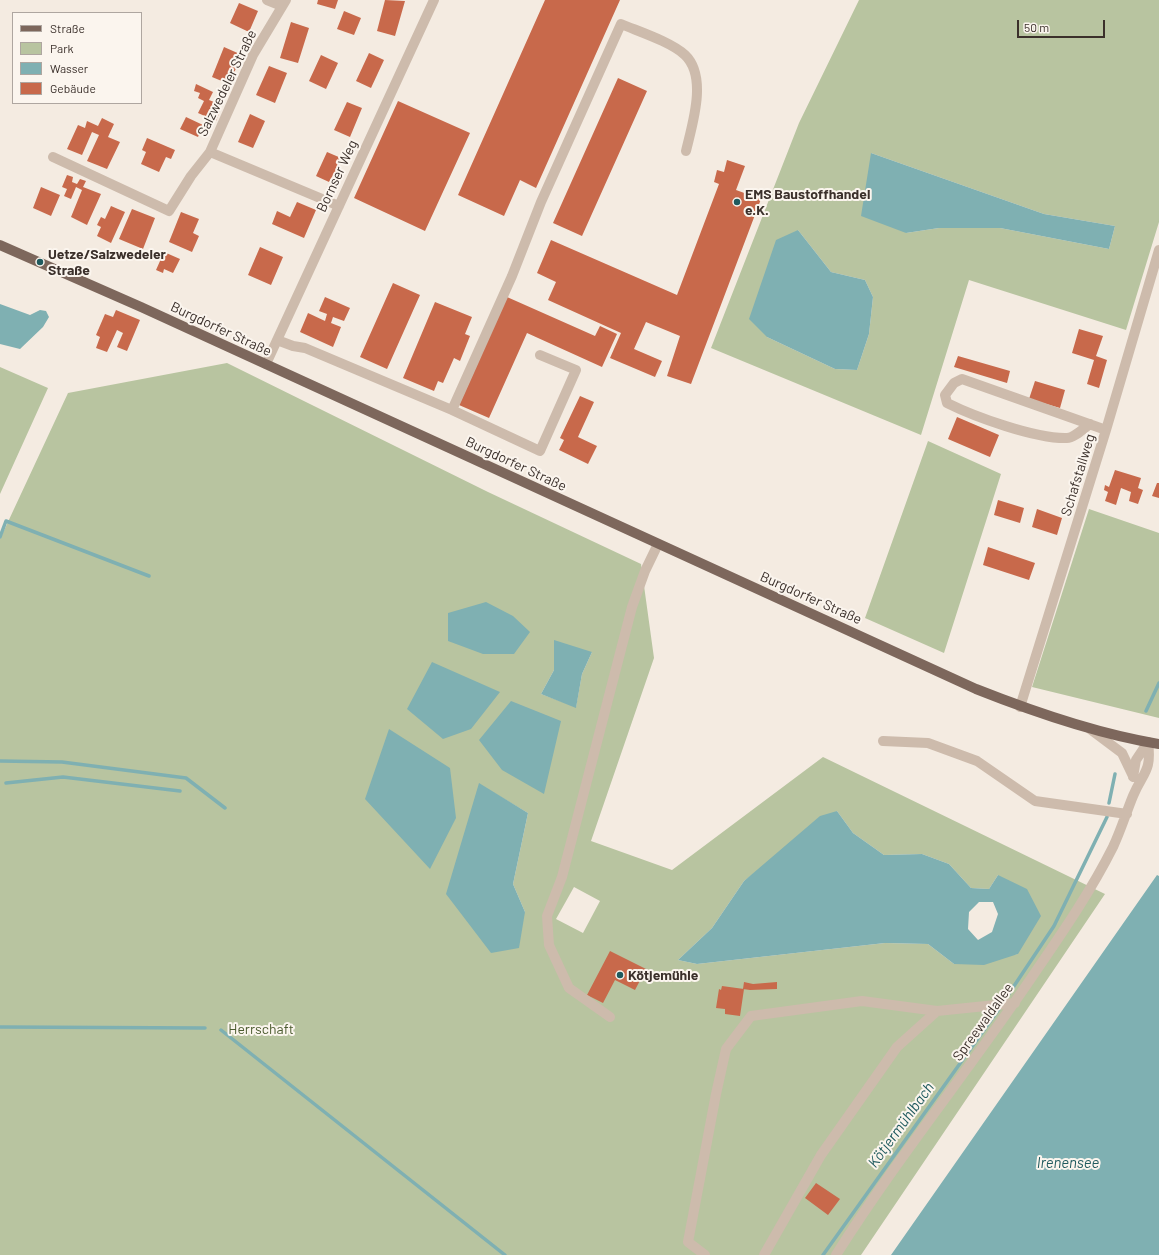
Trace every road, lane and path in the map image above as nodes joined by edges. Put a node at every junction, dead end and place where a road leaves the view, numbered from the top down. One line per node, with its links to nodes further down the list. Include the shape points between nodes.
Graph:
1 (267, 0): 3 (street, Salzwedeler Straße)
2 (434, 0): 7 (street, Bornser Weg)
3 (284, 3): 5 (street, Salzwedeler Straße, via 253,55)
4 (686, 151): 13 (street, via 697,94 692,63 670,45 621,24)
5 (210, 152): 6 (street, Salzwedeler Straße, via 168,211); 7 (street, Salzwedeler Straße)
6 (52, 157)
7 (339, 206): 10 (street, Bornser Weg)
8 (0, 245): 12 (main road, Burgdorfer Straße)
9 (1159, 250): 15 (street, Schafstallweg)
10 (277, 340): 12 (street, Bornser Weg); 13 (street, via 305,348)
11 (540, 355): 13 (street, via 576,370 540,451)
12 (266, 364): 16 (main road, Burgdorfer Straße)
13 (452, 410)
14 (1090, 424): 14 (street, via 962,379 954,383 945,395 946,403 961,410 1032,434 1068,438); 15 (street)
15 (1106, 430): 17 (street, Schafstallweg)
16 (658, 544): 17 (main road, Burgdorfer Straße); 27 (street, via 632,607 562,877 547,916 549,945 569,988)
17 (1020, 707): 18 (main road, Burgdorfer Straße)
18 (1085, 726): 20 (main road, Burgdorfer Straße); 22 (street, Spreewaldallee, via 1122,753)
19 (883, 741): 24 (street, via 928,743 977,761 1035,801)
20 (1148, 742): 21 (main road, Burgdorfer Straße); 22 (street, Spreewaldallee, via 1136,760); 23 (street, Spreewaldallee, via 1150,760 1144,777)
21 (1159, 744)
22 (1133, 776): 23 (street, Spreewaldallee)
23 (1133, 795): 24 (street, Spreewaldallee)
24 (1127, 814): 25 (street, Spreewaldallee, via 1096,878)
25 (1015, 1003): 26 (street); 30 (street, Spreewaldallee, via 868,1204)
26 (937, 1011): 28 (street, via 862,1001 751,1016 726,1049 715,1100 688,1242); 29 (street, via 892,1053 821,1155)
27 (610, 1017)
28 (705, 1255)
29 (764, 1255)
30 (836, 1255)

